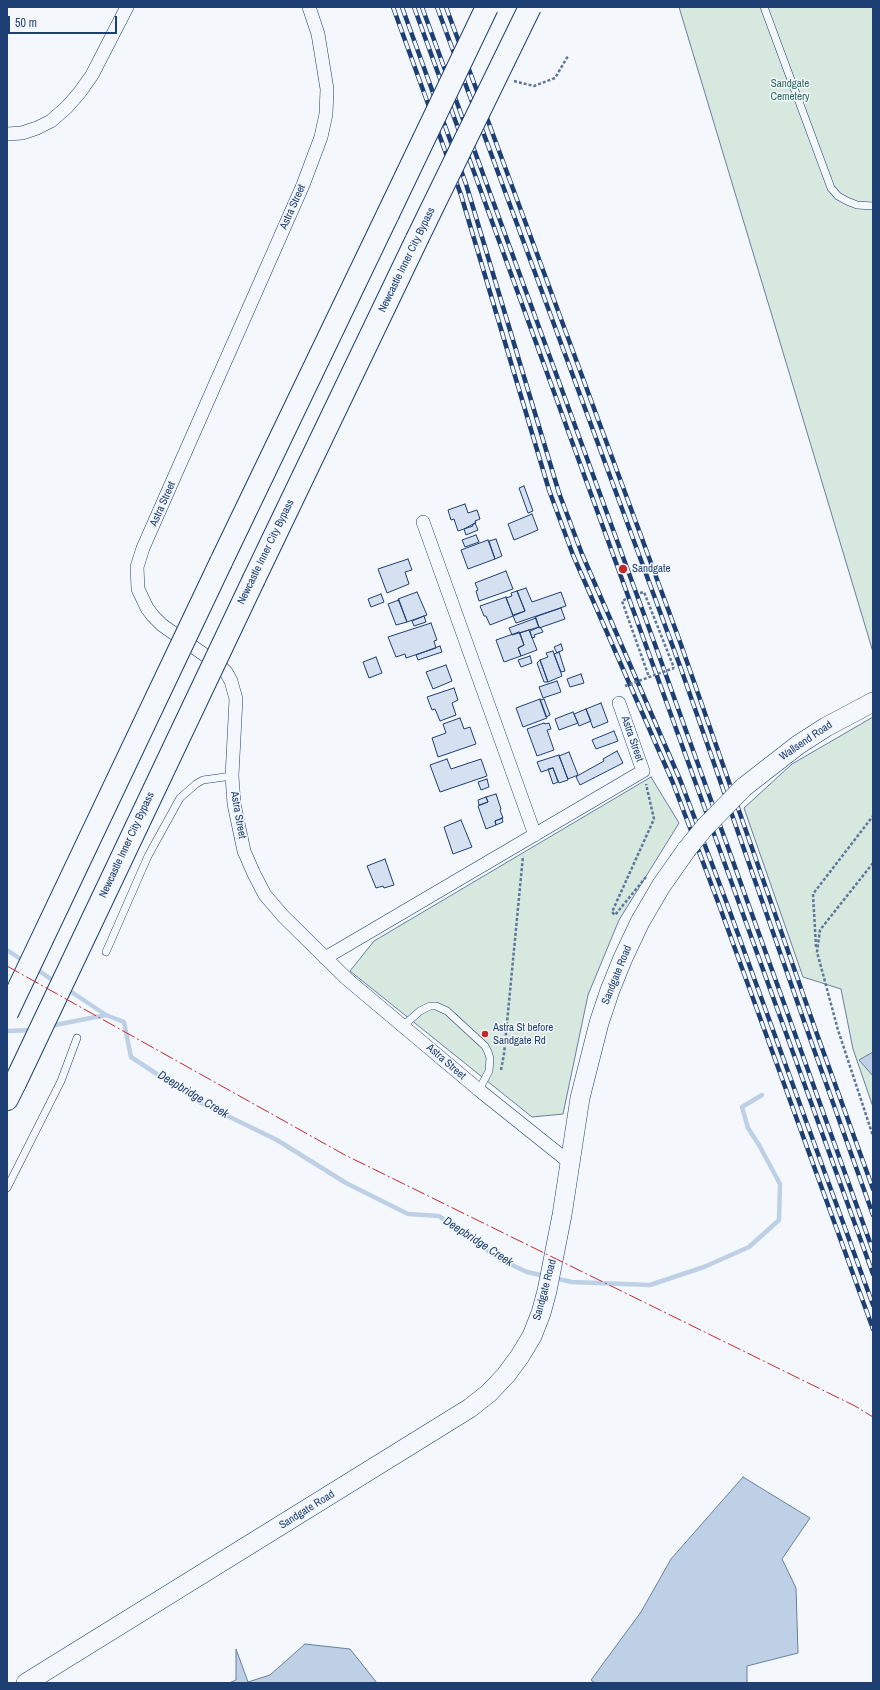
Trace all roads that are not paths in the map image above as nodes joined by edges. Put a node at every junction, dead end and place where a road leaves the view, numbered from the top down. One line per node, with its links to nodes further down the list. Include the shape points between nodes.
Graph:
1 (127, 7): 6 (street, via 92,75 67,107 38,128)
2 (309, 7): 11 (street, Astra Street, via 318,34 327,89 326,114 321,137 303,185 143,548 137,567 138,589 153,616 219,665 231,681 236,699)
3 (487, 7): 16 (highway, bridge)
4 (530, 7): 20 (highway, Newcastle Inner City Bypass, bridge)
5 (764, 7): 7 (lane, via 831,188 847,201 857,205)
6 (7, 134)
7 (873, 206)
8 (423, 522): 13 (street)
9 (619, 702): 13 (street, Astra Street, via 643,771)
10 (873, 702): 12 (main road, Wallsend Road, via 826,726)
11 (232, 776): 14 (lane, via 203,780 180,798 148,856); 15 (street, Astra Street, via 239,829 244,851 254,874 270,900)
12 (744, 787): 21 (main road, Sandgate Road, bridge, via 687,849 661,886 623,958 599,1023 580,1098)
13 (530, 838): 15 (street, Astra Street)
14 (106, 952)
15 (325, 958): 17 (street, Astra Street)
16 (7, 1013)
17 (404, 1025): 19 (street, Astra Street); 19 (lane, via 430,1006 447,1011 485,1046 488,1052 489,1071)
18 (77, 1038): 22 (lane, via 61,1081)
19 (479, 1090): 21 (street, Astra Street)
20 (11, 1091)
21 (569, 1162): 23 (main road, Sandgate Road, via 554,1261 541,1313 532,1336 520,1356 489,1393 470,1408)
22 (7, 1188)
23 (33, 1678): 24 (main road, Sandgate Road)
24 (22, 1683)

